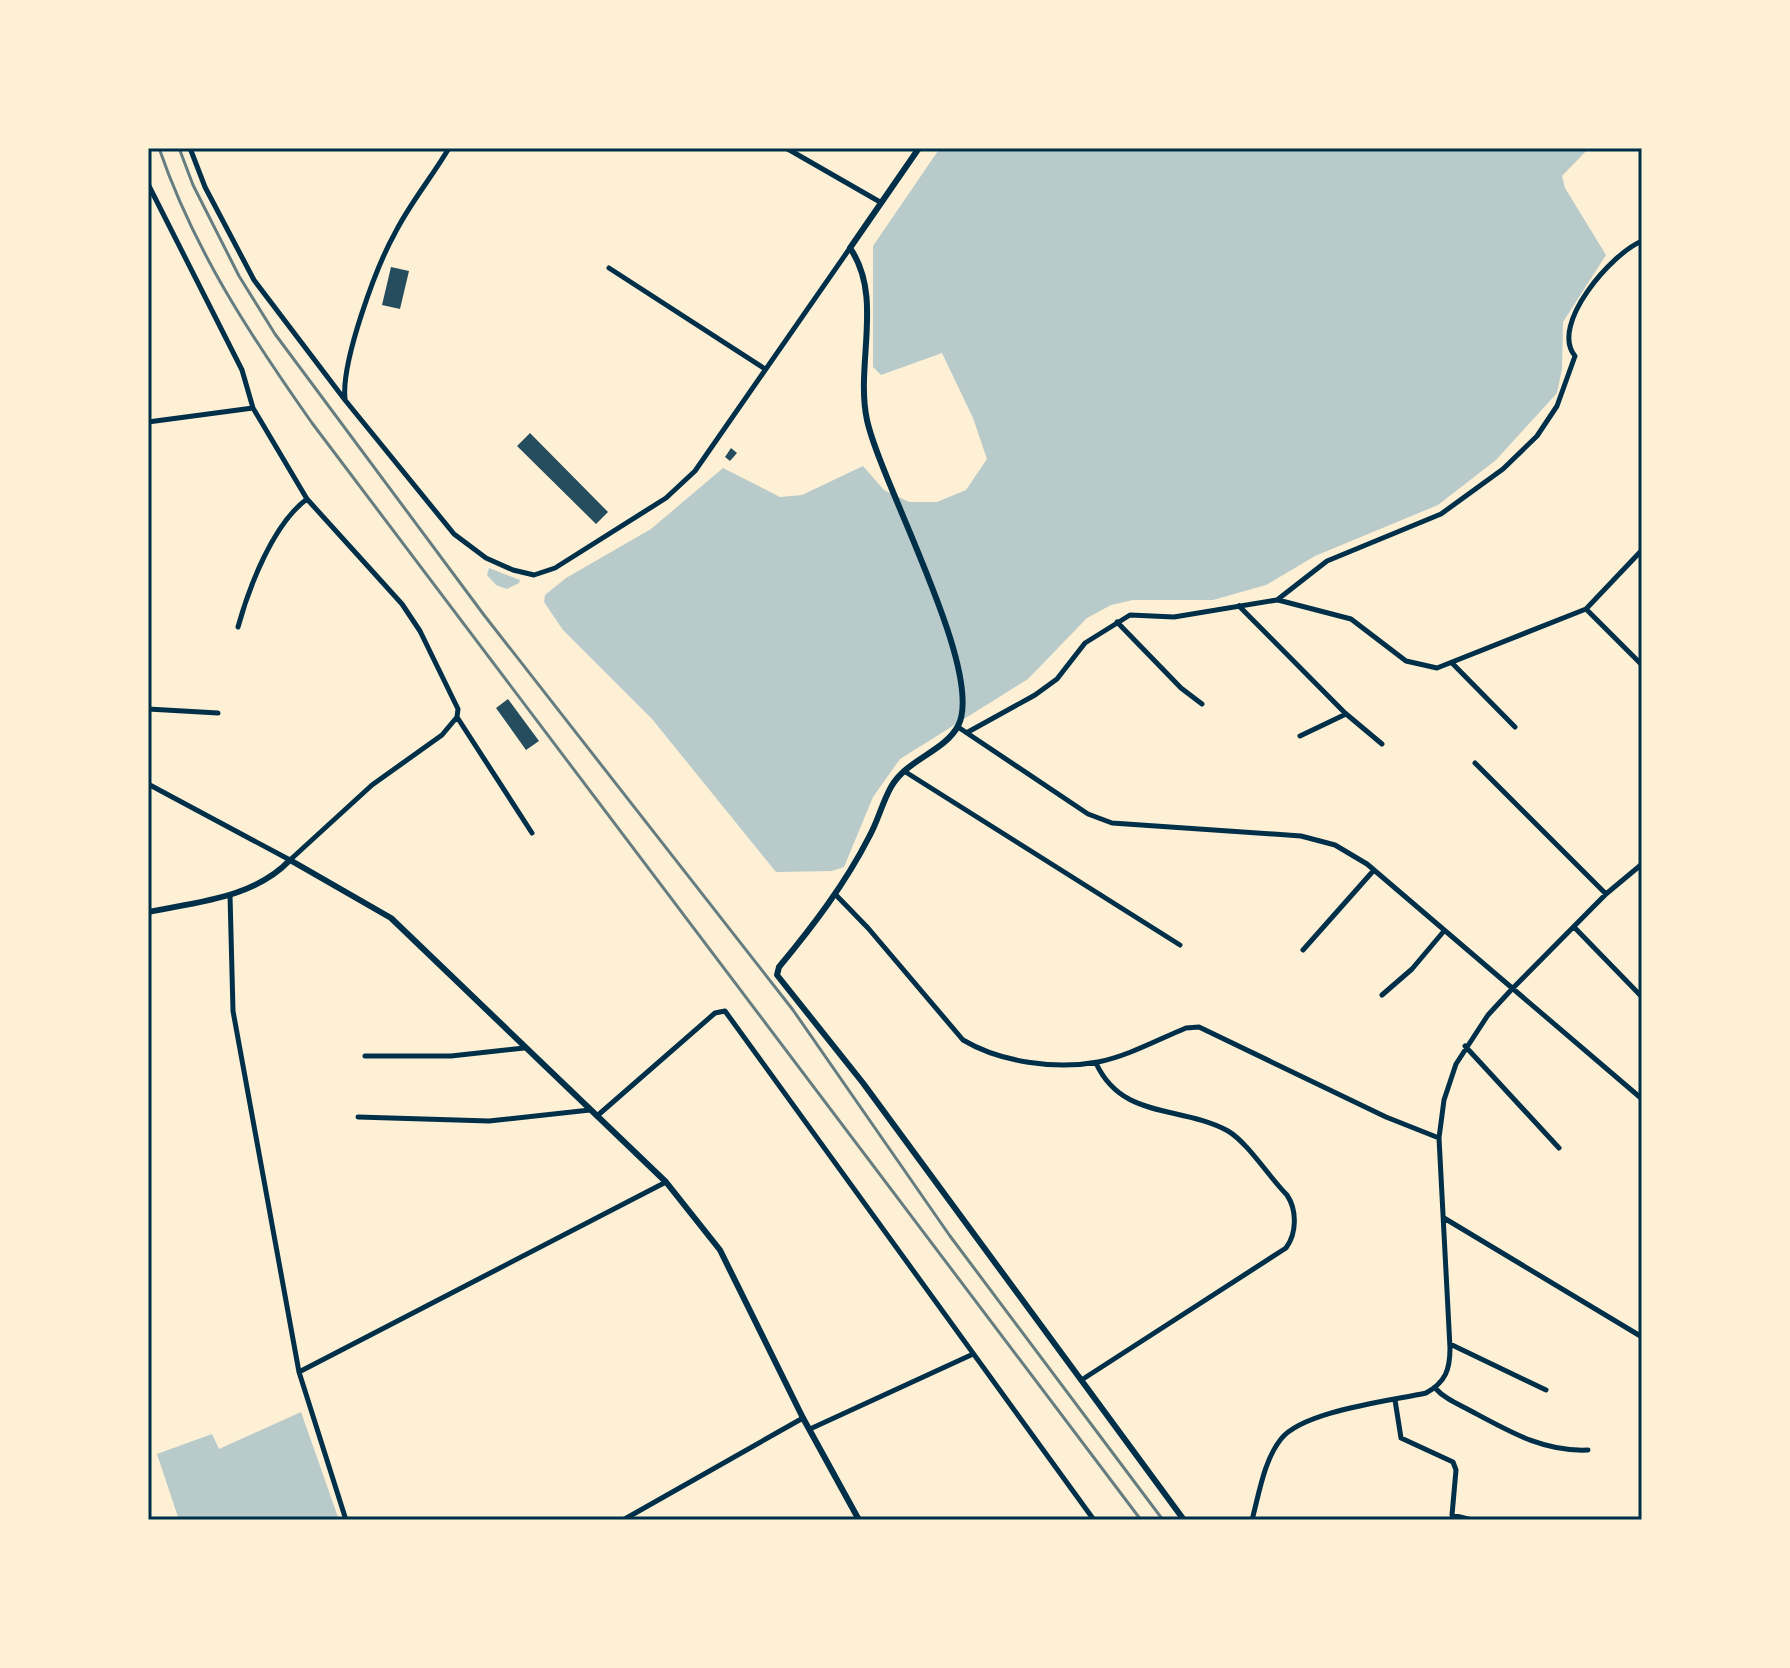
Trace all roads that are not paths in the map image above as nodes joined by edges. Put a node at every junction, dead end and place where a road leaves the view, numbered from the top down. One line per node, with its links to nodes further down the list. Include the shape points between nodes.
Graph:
1 (190, 148): 11 (street, via 254,280)
2 (449, 148): 11 (street, via 390,243 345,373)
3 (786, 148): 6 (street)
4 (919, 148): 6 (street)
5 (148, 187): 12 (street, via 242,370)
6 (880, 202): 8 (street)
7 (1642, 241): 16 (street, via 1624,251 1590,286 1568,334 1575,356 1562,396 1521,454 1441,514 1327,561)
8 (850, 248): 10 (street); 28 (street, via 864,275 867,417 946,626 962,701)
9 (609, 268): 10 (street)
10 (765, 369): 11 (street, via 695,471 674,492 542,574 505,568 467,545)
11 (345, 400)
12 (253, 408): 13 (street); 14 (street)
13 (148, 422)
14 (307, 499): 20 (street, via 255,576); 27 (street, via 408,613 458,709)
15 (1642, 550): 18 (street)
16 (1277, 600): 17 (street); 21 (street, via 1351,619 1413,665)
17 (1239, 606): 19 (street, via 1174,617 1130,615); 26 (street)
18 (1586, 609): 21 (street); 22 (street)
19 (1117, 622): 23 (street); 30 (street, via 1085,643 1057,679)
20 (238, 627)
21 (1452, 663): 29 (street)
22 (1642, 665)
23 (1202, 704)
24 (148, 709): 25 (street)
25 (218, 713)
26 (1346, 714): 31 (street); 32 (street)
27 (457, 717): 36 (street); 37 (street)
28 (958, 727): 30 (street); 34 (street)
29 (1515, 727)
30 (968, 732): 39 (street, via 1088,814 1112,823 1301,836 1335,845)
31 (1300, 736)
32 (1382, 744)
33 (1475, 763): 41 (street)
34 (904, 771): 40 (street); 46 (street)
35 (148, 784): 37 (street)
36 (532, 833)
37 (290, 860): 42 (street, via 275,876); 52 (street, via 391,918)
38 (1642, 864): 41 (street)
39 (1374, 870): 45 (street); 47 (street)
40 (835, 894): 54 (street, via 963,1040 1026,1061); 67 (street, via 779,967 780,984 863,1083)
41 (1606, 894): 44 (street)
42 (230, 895): 43 (street); 66 (street, via 233,1011)
43 (148, 912)
44 (1574, 927): 48 (street); 50 (street)
45 (1444, 931): 48 (street); 49 (street)
46 (1180, 945)
47 (1303, 950)
48 (1512, 989): 51 (street); 55 (street)
49 (1382, 995)
50 (1642, 997)
51 (1465, 1046): 59 (street, via 1449,1081); 60 (street)
52 (524, 1048): 53 (street, via 451,1056); 56 (street)
53 (365, 1056)
54 (1096, 1063): 59 (street, via 1199,1027); 67 (street, via 1122,1098 1205,1121 1234,1135 1287,1195 1294,1213 1286,1248)
55 (1642, 1099)
56 (590, 1110): 57 (street); 58 (street, via 489,1121)
57 (597, 1116): 61 (street); 65 (street, via 715,1013 725,1011)
58 (358, 1117)
59 (1439, 1138): 62 (street)
60 (1559, 1148)
61 (666, 1182): 66 (street); 71 (street, via 720,1250)
62 (1444, 1218): 63 (street); 64 (street)
63 (1642, 1337)
64 (1450, 1344): 68 (street, via 1447,1374); 69 (street)
65 (971, 1355): 72 (street); 77 (street)
66 (299, 1372): 74 (street)
67 (1083, 1379): 78 (street)
68 (1435, 1388): 70 (street); 73 (street, via 1520,1438 1565,1451)
69 (1546, 1390)
70 (1395, 1400): 79 (street, via 1293,1428 1273,1451); 80 (street, via 1401,1438 1453,1462 1452,1515)
71 (803, 1418): 72 (street); 75 (street)
72 (810, 1429): 76 (street)
73 (1588, 1450)
74 (346, 1520)
75 (623, 1520)
76 (859, 1520)
77 (1094, 1520)
78 (1184, 1520)
79 (1252, 1520)
80 (1472, 1520)

